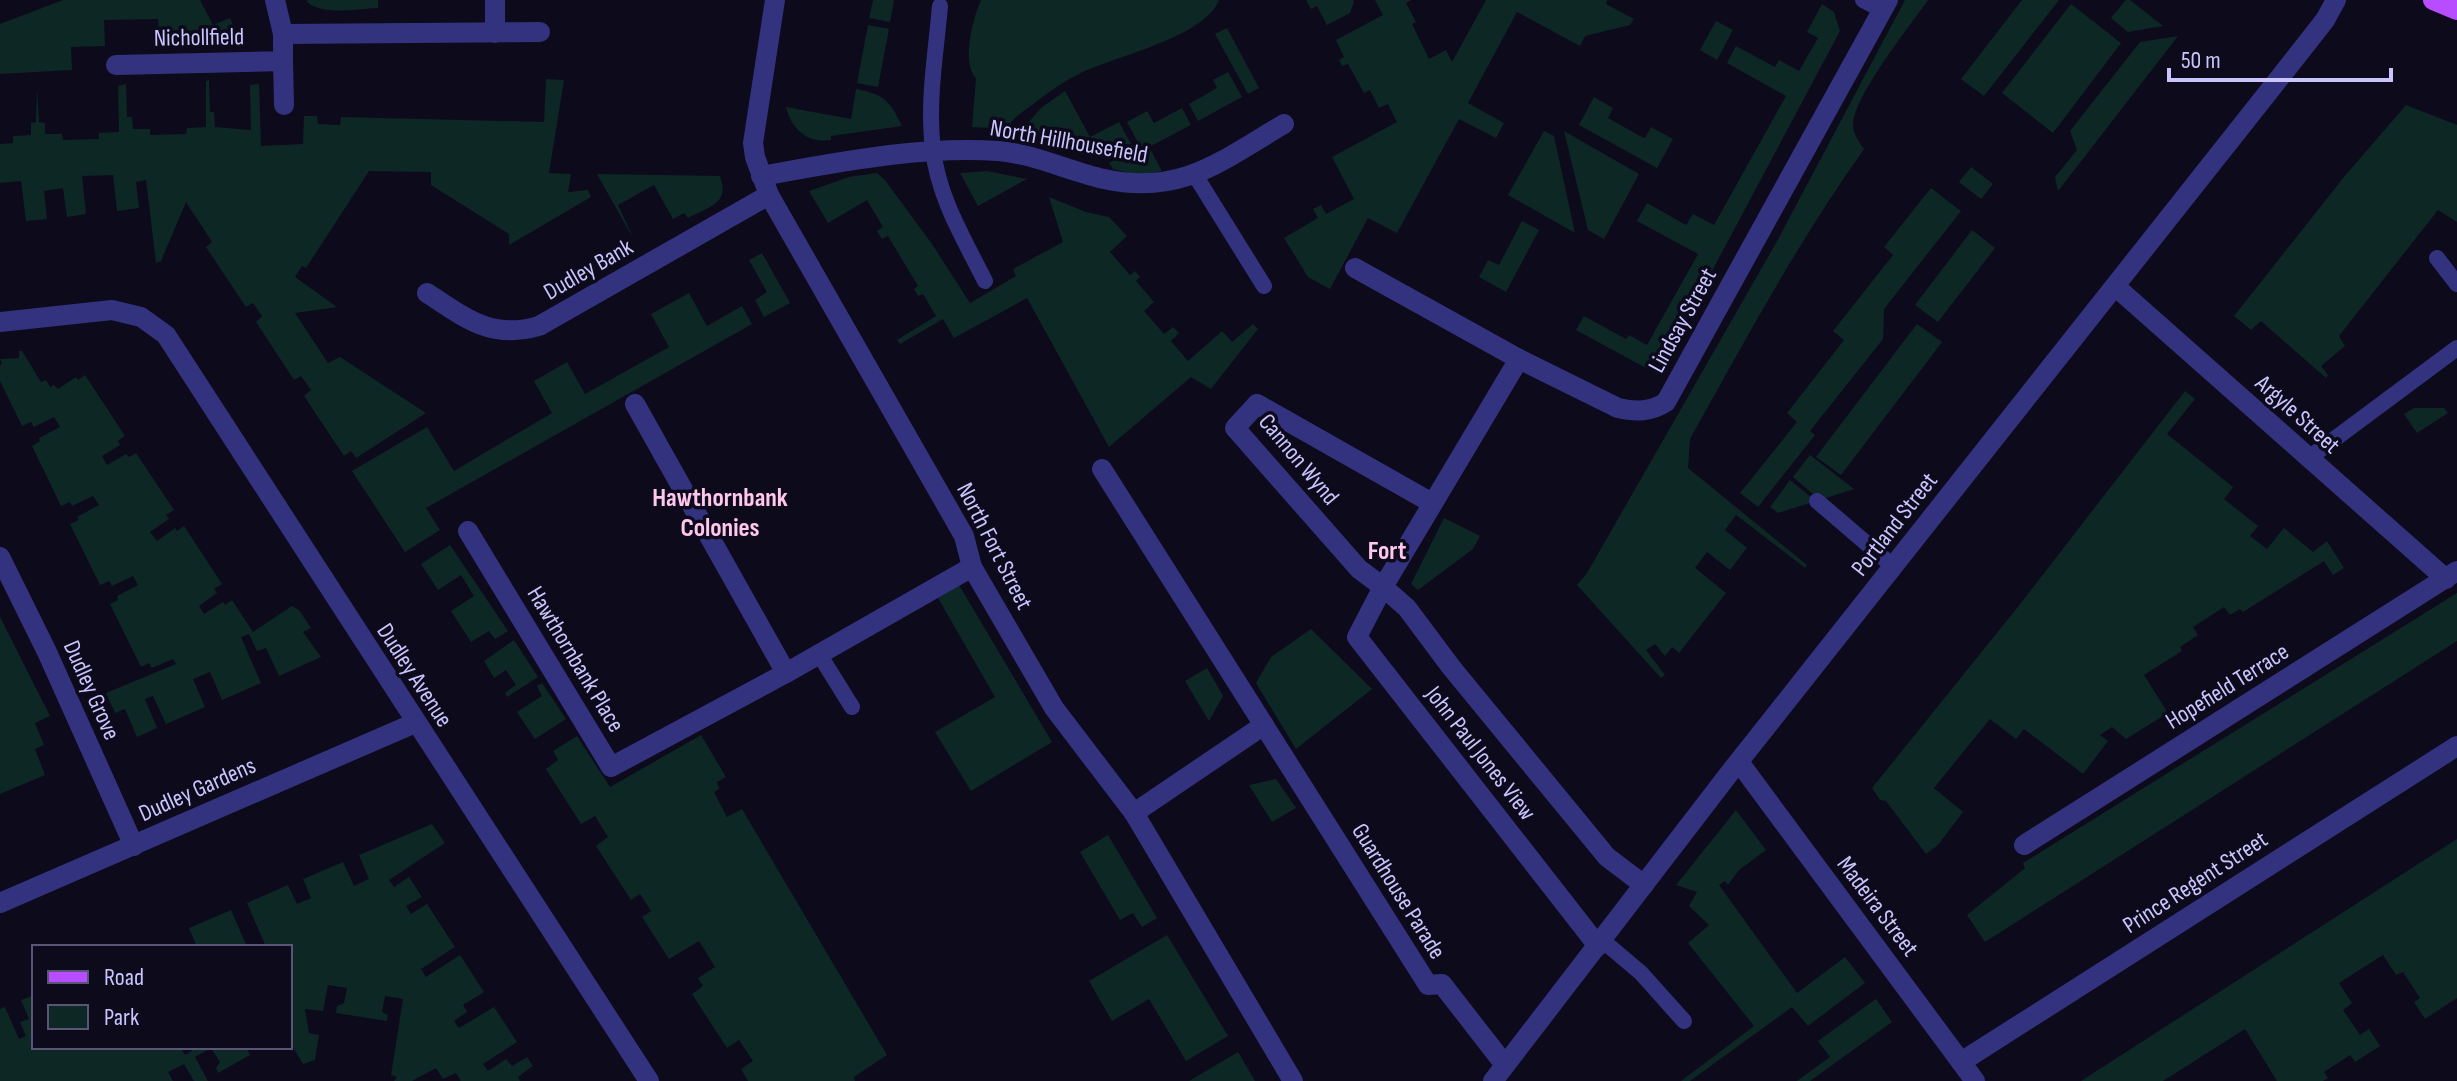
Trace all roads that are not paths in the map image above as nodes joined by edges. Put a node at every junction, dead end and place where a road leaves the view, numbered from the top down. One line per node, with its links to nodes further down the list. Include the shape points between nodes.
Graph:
1 (275, 0): 12 (street, Nichollfield)
2 (495, 0): 11 (street)
3 (775, 0): 19 (street, North Fort Street, via 753,143)
4 (1863, 0): 7 (lane)
5 (2336, 0): 25 (street, Portland Street)
6 (2433, 0): 9 (main road)
7 (1885, 5): 29 (street, Lindsay Street, via 1666,402 1645,410 1618,408)
8 (940, 6): 17 (lane)
9 (2457, 10)
10 (540, 32): 11 (street)
11 (495, 33): 12 (street)
12 (283, 34): 13 (street, Nichollfield)
13 (283, 61): 14 (street, Nichollfield); 15 (street, Nichollfield)
14 (116, 65)
15 (284, 105)
16 (1284, 124): 18 (street, North Hillhousefield)
17 (933, 149): 18 (street, North Hillhousefield, via 1019,154 1132,183); 19 (street, North Hillhousefield); 22 (lane, via 951,213)
18 (1195, 175): 24 (lane)
19 (765, 186): 26 (street, Dudley Bank, via 539,326 515,331 485,328); 37 (street, North Fort Street, via 964,536)
20 (2437, 258): 23 (lane)
21 (1355, 268): 29 (street, Lindsay Street)
22 (985, 281)
23 (2457, 284)
24 (1264, 286)
25 (2116, 287): 31 (street, Argyle Street); 38 (street, Portland Street)
26 (427, 293)
27 (0, 322): 44 (street, Dudley Avenue, via 112,310 141,317 166,335)
28 (2457, 348): 31 (lane)
29 (1519, 359): 34 (street, John Paul Jones View)
30 (635, 404): 42 (street)
31 (2309, 458): 39 (street, Argyle Street)
32 (1102, 469): 45 (street, Guardhouse Parade)
33 (1817, 501): 38 (lane)
34 (1432, 503): 40 (street, John Paul Jones View); 40 (street, Cannon Wynd, via 1257,404 1235,428 1359,569)
35 (468, 531): 42 (street, Hawthornbank Place, via 611,767)
36 (0, 557): 50 (street, Dudley Grove)
37 (972, 567): 41 (street, Hawthornbank Place); 48 (street, North Fort Street, via 1063,723)
38 (1894, 567): 47 (street, Portland Street)
39 (2451, 575): 49 (street, Hopefield Terrace)
40 (1383, 587): 51 (street, John Paul Jones View, via 1407,608 1607,857); 53 (street, John Paul Jones View, via 1357,637)
41 (819, 654): 42 (street, Hawthornbank Place); 43 (lane)
42 (786, 673)
43 (852, 707)
44 (415, 723): 50 (street, Dudley Gardens); 57 (street, Dudley Avenue)
45 (1264, 725): 48 (street); 56 (street, Guardhouse Parade, via 1428,985 1442,984)
46 (2457, 746): 55 (street, Prince Regent Street)
47 (1739, 762): 51 (street, Portland Street); 55 (street, Madeira Street)
48 (1134, 813): 58 (street, North Fort Street)
49 (2024, 845)
50 (134, 846): 52 (street, Dudley Gardens)
51 (1644, 885): 53 (street, Portland Street)
52 (0, 903)
53 (1600, 943): 54 (lane, via 1641,973); 56 (street, Portland Street)
54 (1684, 1021)
55 (1961, 1062): 59 (street, Madeira Street)
56 (1499, 1073)
57 (649, 1081)
58 (1293, 1081)
59 (1975, 1081)

